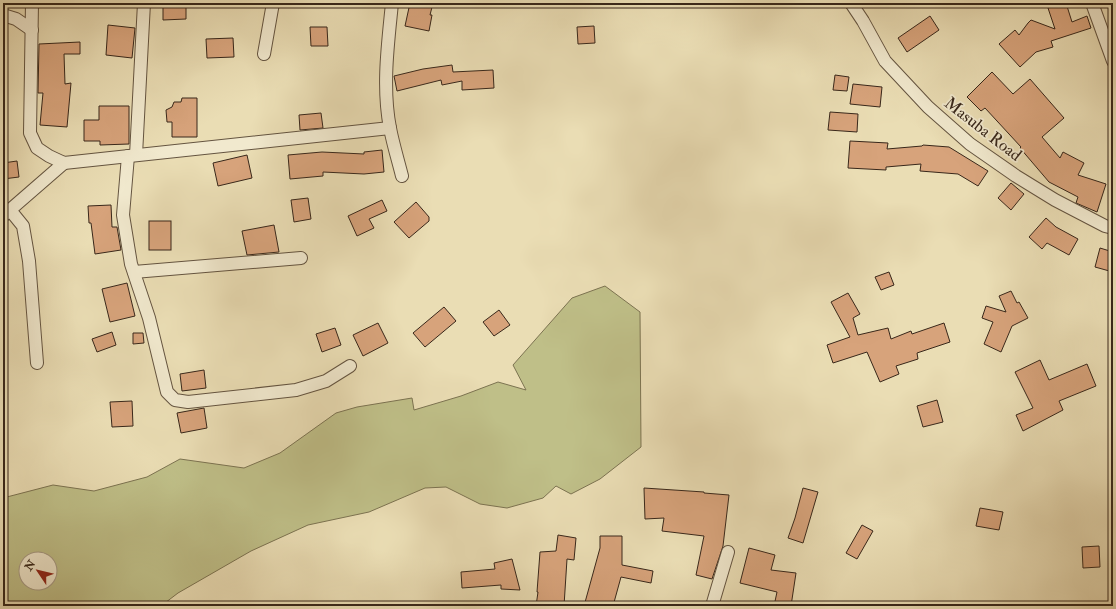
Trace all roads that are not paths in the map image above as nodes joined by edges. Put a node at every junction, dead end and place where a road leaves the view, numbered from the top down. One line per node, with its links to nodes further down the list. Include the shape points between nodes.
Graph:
1 (32, 3): 8 (street)
2 (144, 3): 12 (street)
3 (273, 3): 9 (street)
4 (392, 3): 11 (street, via 387,65)
5 (851, 3): 16 (street, Masuba Road, via 885,61 928,107 970,144 1055,200)
6 (1092, 3): 10 (street)
7 (3, 15): 8 (street, via 16,19)
8 (32, 30): 13 (street, via 30,133 37,148)
9 (264, 54)
10 (1113, 62)
11 (390, 128): 12 (street); 14 (street)
12 (132, 155): 13 (street); 18 (street, via 123,215)
13 (64, 163): 15 (street)
14 (402, 176)
15 (6, 213): 19 (street, via 23,226 29,261)
16 (1113, 228)
17 (301, 258): 18 (street)
18 (134, 272): 20 (street, via 149,318 167,392 175,400 188,402 296,390 326,381)
19 (37, 363)
20 (350, 366)
21 (728, 552): 22 (street)
22 (712, 606)

